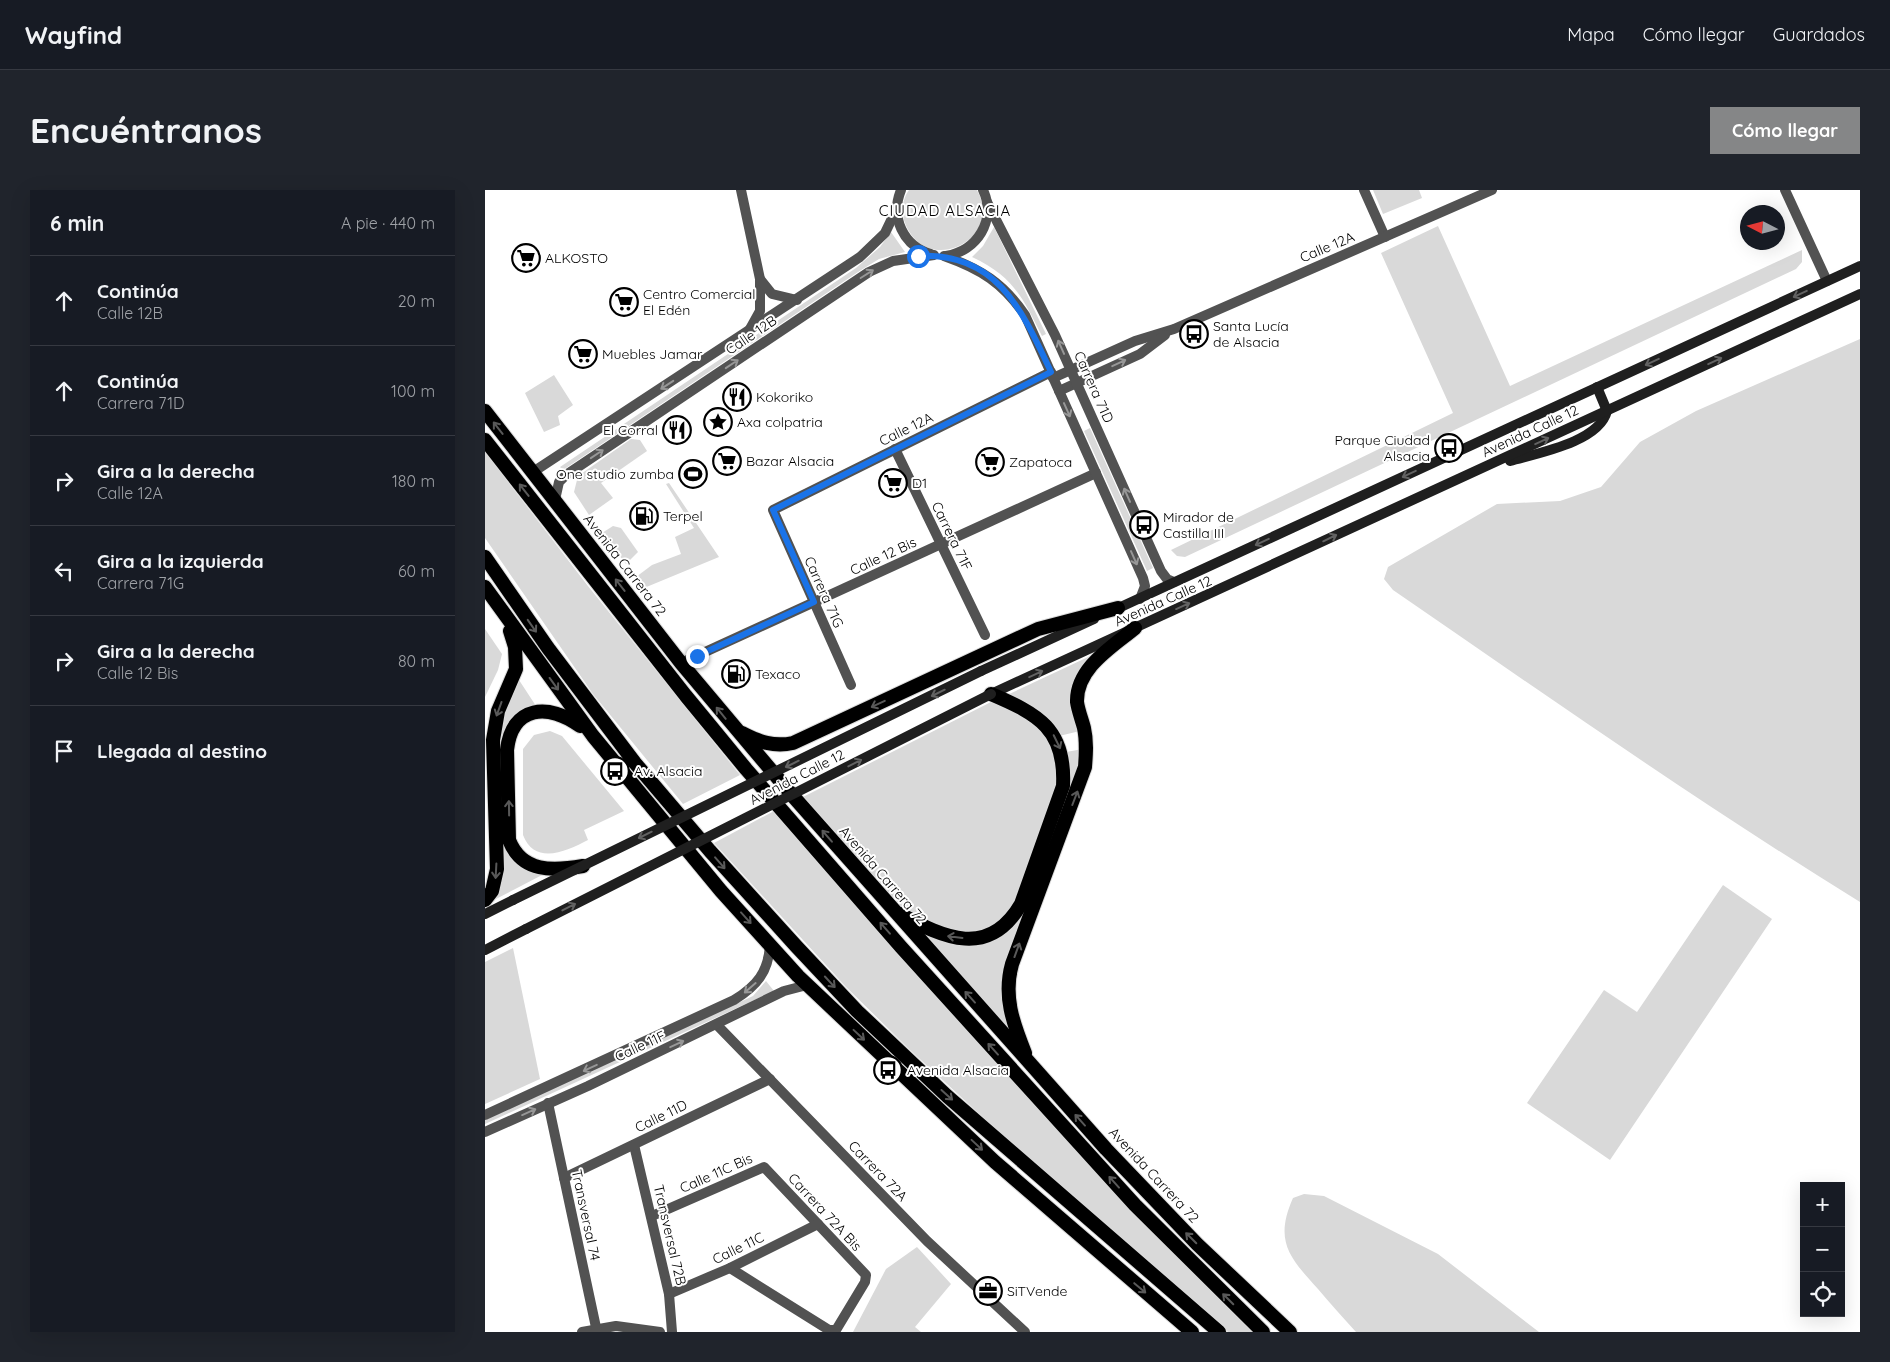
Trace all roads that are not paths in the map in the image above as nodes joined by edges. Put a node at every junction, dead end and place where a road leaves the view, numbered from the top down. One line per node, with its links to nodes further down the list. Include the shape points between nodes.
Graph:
1 (741, 190): 12 (street)
2 (983, 190): 7 (street)
3 (1365, 190): 9 (street)
4 (1492, 190): 9 (street, Calle 12A)
5 (1785, 190): 13 (street)
6 (899, 192): 8 (street)
7 (987, 202): 10 (street, Calle 12B, via 985,228 975,242 961,252); 18 (street, Carrera 71D, one-way to 7, via 1040,302)
8 (897, 208): 10 (street, via 899,224 907,239 924,252); 15 (street, Calle 12B, via 877,242)
9 (1385, 237): 16 (street, Calle 12A)
10 (939, 256): 19 (street, via 987,275 1013,299 1025,316); 29 (street, Calle 12B, one-way to 10, via 559,482 566,475 869,272 893,261)
11 (1860, 266): 13 (main road, Avenida Calle 12)
12 (760, 279): 15 (street, via 772,294); 17 (street, via 760,311)
13 (1827, 281): 21 (main road, Avenida Calle 12, one-way to 21)
14 (1860, 294): 24 (main road, Avenida Calle 12, one-way to 14)
15 (797, 300): 17 (street, Calle 12B)
16 (1174, 329): 18 (street, Calle 12A, via 1135,341); 20 (street, Calle 12A, one-way to 16, via 1139,354)
17 (749, 331): 27 (street, Calle 12B, one-way to 27)
18 (1071, 370): 19 (street, Calle 12A); 20 (street, Carrera 71D)
19 (1052, 375): 22 (street); 26 (street, Calle 12A)
20 (1077, 383): 22 (street, Calle 12A); 33 (street, Carrera 71D, one-way to 20, via 1167,579 1161,571)
21 (1597, 388): 24 (main road); 33 (main road, Avenida Calle 12, one-way to 33)
22 (1059, 391): 28 (street, one-way to 28)
23 (485, 411): 27 (highway, Avenida Carrera 72, one-way to 23)
24 (1607, 411): 40 (main road, Avenida Calle 12, one-way to 24)
25 (485, 440): 53 (highway, one-way to 25, via 686,696)
26 (895, 450): 30 (street, Calle 12A); 31 (street, Carrera 71F)
27 (533, 472): 29 (highway, Avenida Carrera 72)
28 (1096, 473): 31 (street, Calle 12 Bis); 37 (street, one-way to 37, via 1143,578 1145,586)
29 (555, 500): 43 (highway, Avenida Carrera 72, one-way to 29)
30 (773, 510): 38 (street, Carrera 71G)
31 (940, 544): 38 (street, Calle 12 Bis); 41 (street, Carrera 71F)
32 (485, 557): 35 (highway)
33 (1175, 582): 37 (main road, Avenida Calle 12)
34 (485, 587): 36 (highway)
35 (506, 589): 42 (highway); 49 (highway, one-way to 49, via 574,684)
36 (493, 599): 42 (highway); 52 (highway, one-way to 52, via 513,637 517,660 495,723 497,869 492,891)
37 (1140, 599): 39 (main road, Avenida Calle 12)
38 (814, 602): 43 (street, Calle 12 Bis); 44 (street, Carrera 71G)
39 (1118, 608): 46 (highway, one-way to 46, via 1029,632 793,743 768,744); 51 (main road, Avenida Calle 12, one-way to 51, bridge)
40 (1135, 628): 45 (main road, Avenida Calle 12, one-way to 40); 60 (highway, one-way to 40, via 1011,1014 1007,986 1009,974 1083,774 1087,749 1077,702 1079,687 1097,659)
41 (985, 635)
42 (522, 640): 47 (highway, one-way to 47)
43 (681, 664): 46 (highway, Avenida Carrera 72, one-way to 43)
44 (851, 685)
45 (991, 694): 54 (highway, one-way to 54, via 1033,713 1046,725 1056,739 1064,767 1058,803 1021,904 999,929 972,939 943,936); 57 (main road, Avenida Calle 12, one-way to 45, bridge)
46 (733, 728): 50 (highway, Avenida Carrera 72, one-way to 46)
47 (593, 736): 48 (highway); 51 (highway, one-way to 47, via 563,869 541,867 523,860 514,851 509,840 507,750 509,736 515,726 525,716 536,712 550,711 565,716)
48 (622, 772): 49 (highway); 56 (highway, one-way to 56)
49 (667, 800): 78 (highway, one-way to 78, via 748,894 863,1017 1021,1161)
50 (847, 858): 53 (highway); 54 (highway, Avenida Carrera 72)
51 (583, 866): 55 (main road, Avenida Calle 12, bridge)
52 (485, 900)
53 (861, 901): 79 (highway, one-way to 53, via 1135,1205)
54 (891, 908): 60 (highway, Avenida Carrera 72, one-way to 54)
55 (485, 914)
56 (770, 946): 58 (highway); 63 (street, Calle 11F, one-way to 63, via 769,960 762,977 739,997)
57 (485, 950)
58 (807, 985): 59 (street, Calle 11F, via 784,991); 73 (highway, one-way to 73, via 995,1162)
59 (717, 1025): 61 (street, Carrera 72A); 62 (street, Calle 11F, one-way to 59)
60 (1029, 1063): 80 (highway, Avenida Carrera 72, one-way to 60, via 1157,1203)
61 (770, 1079): 65 (street, Calle 11D); 77 (street, Carrera 72A, via 927,1241)
62 (548, 1103): 64 (street, Calle 11F, one-way to 62); 67 (street, Transversal 74)
63 (485, 1115)
64 (485, 1132)
65 (634, 1145): 67 (street, Calle 11D); 68 (street, Transversal 72B)
66 (764, 1167): 68 (street, Calle 11C Bis); 69 (street, Carrera 72A Bis)
67 (564, 1178): 72 (street, Transversal 74)
68 (652, 1216): 71 (street, Transversal 72B)
69 (818, 1224): 70 (street, Calle 11C); 70 (street, Carrera 72A Bis, via 866,1276 836,1330 829,1330)
70 (730, 1268): 71 (street, Calle 11C)
71 (669, 1294): 76 (street, Transversal 72B)
72 (597, 1330): 74 (street); 75 (street, via 627,1327)
73 (1187, 1330)
74 (582, 1332)
75 (660, 1332)
76 (672, 1332)
77 (1025, 1332)
78 (1219, 1332)
79 (1263, 1332)
80 (1290, 1332)

